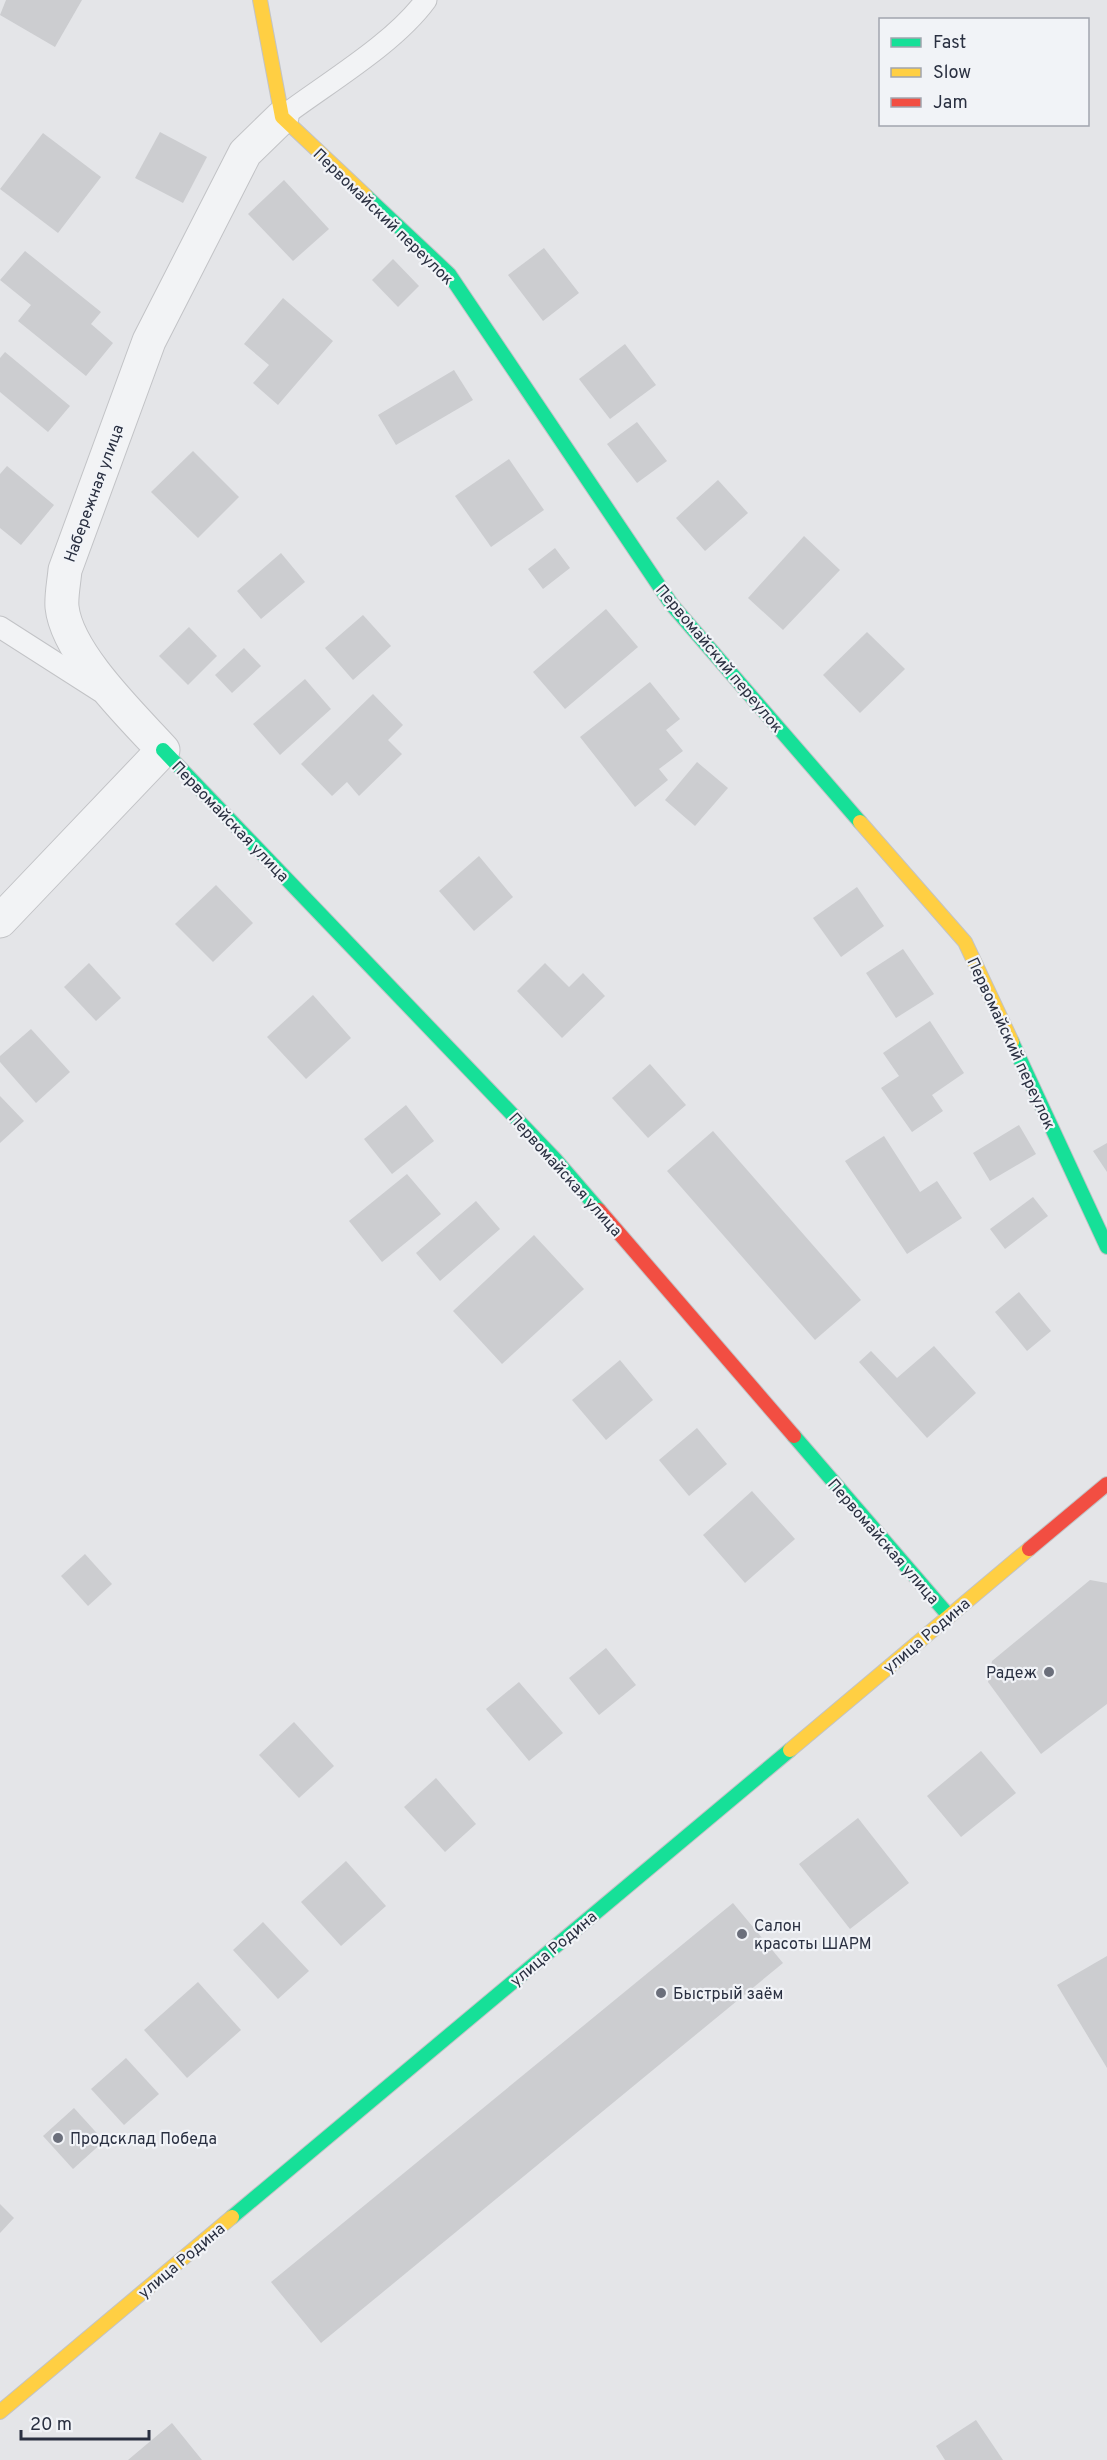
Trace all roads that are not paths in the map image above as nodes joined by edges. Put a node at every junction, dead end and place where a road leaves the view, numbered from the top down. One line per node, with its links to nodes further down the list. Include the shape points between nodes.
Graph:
1 (260, 0): 3 (street)
2 (426, 0): 3 (lane, via 413,17 383,42)
3 (282, 117): 5 (street, Набережная улица, via 245,153 148,341 65,570 62,608 72,637 100,680); 8 (street, Первомайский переулок, via 449,274 672,605 965,942)
4 (0, 627): 5 (lane)
5 (123, 706): 6 (street, Набережная улица)
6 (163, 750): 7 (street); 10 (street, Первомайская улица, via 555,1159)
7 (0, 921)
8 (1107, 1247)
9 (1107, 1484): 10 (street, улица Родина)
10 (949, 1616): 11 (street, улица Родина)
11 (0, 2412)

